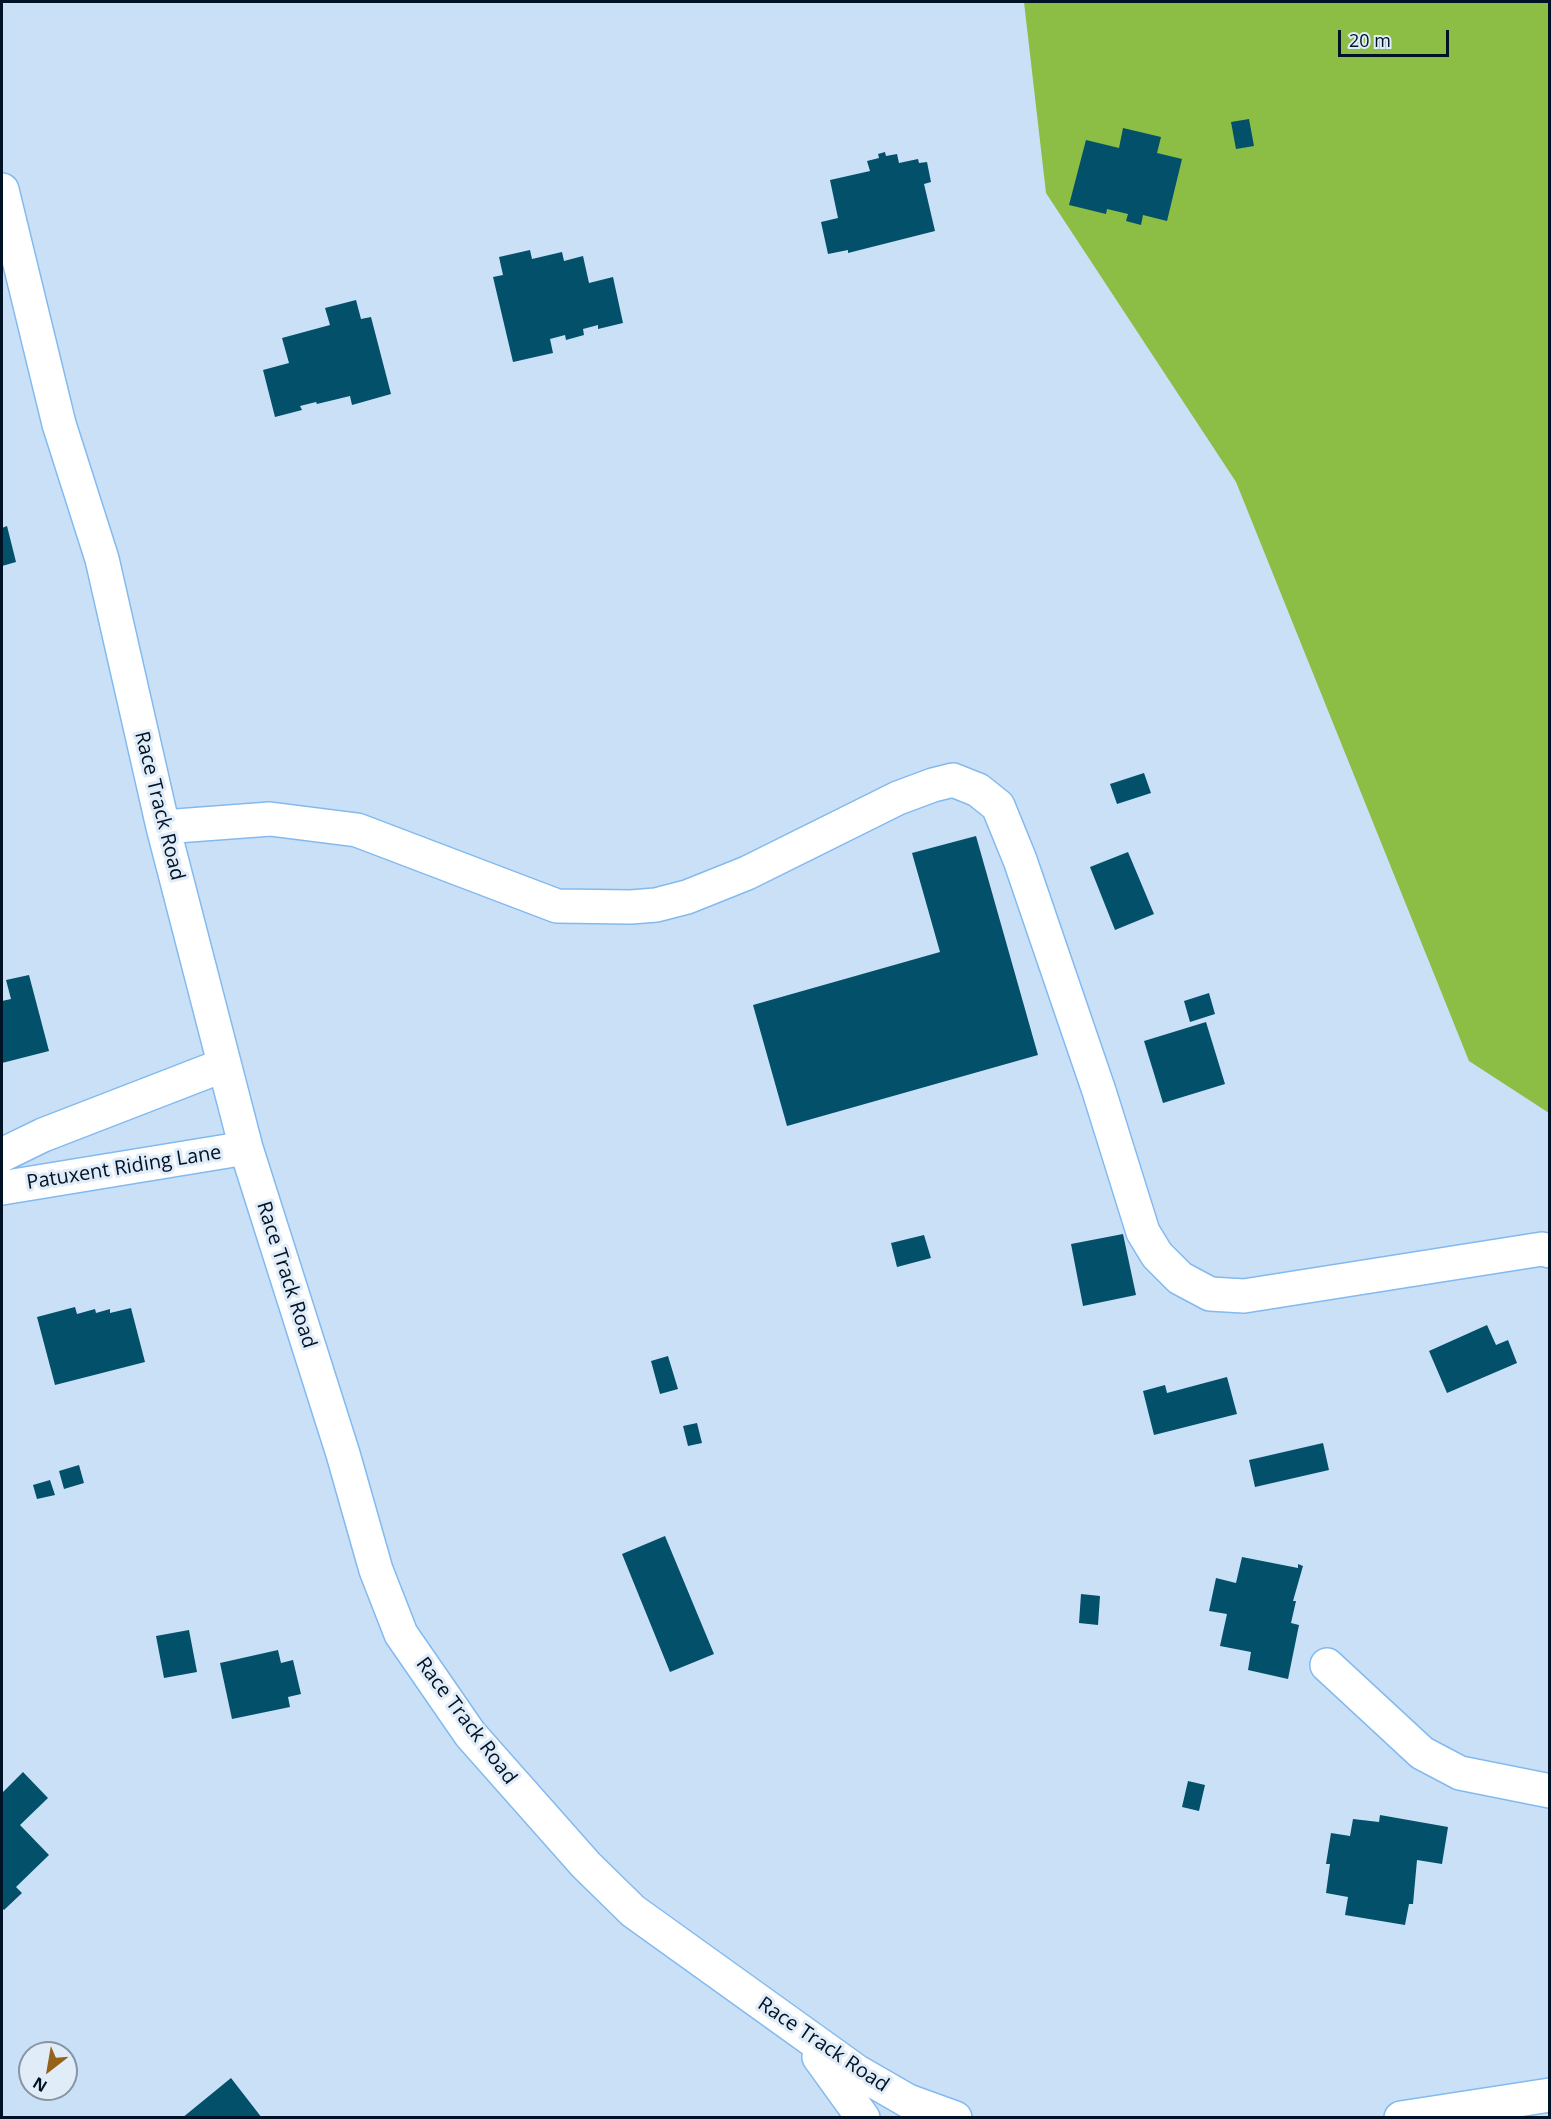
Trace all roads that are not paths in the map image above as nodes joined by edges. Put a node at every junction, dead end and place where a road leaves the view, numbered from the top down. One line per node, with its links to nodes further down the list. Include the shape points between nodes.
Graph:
1 (2, 190): 2 (street, Race Track Road, via 59,424 102,559)
2 (163, 827): 3 (street, Race Track Road); 7 (street, via 270,819 357,830 557,906 631,907 687,897 747,873 898,798 953,780 978,790 998,806 1095,1080 1143,1232 1156,1255 1180,1278 1210,1294 1244,1296 1520,1252)
3 (224, 1065): 4 (street, Race Track Road); 5 (street, Patuxent Riding Lane, via 43,1135)
4 (246, 1148): 6 (street, Patuxent Riding Lane); 10 (street, Race Track Road, via 376,1570 401,1634 470,1734 586,1865 633,1911)
5 (2, 1155)
6 (2, 1188)
7 (1550, 1251)
8 (1327, 1665): 9 (street, via 1422,1753 1460,1773)
9 (1550, 1791)
10 (782, 2019): 12 (street, via 822,2060); 13 (street, Race Track Road, via 908,2101)
11 (1550, 2095): 14 (street)
12 (863, 2118)
13 (954, 2118)
14 (1401, 2118)

